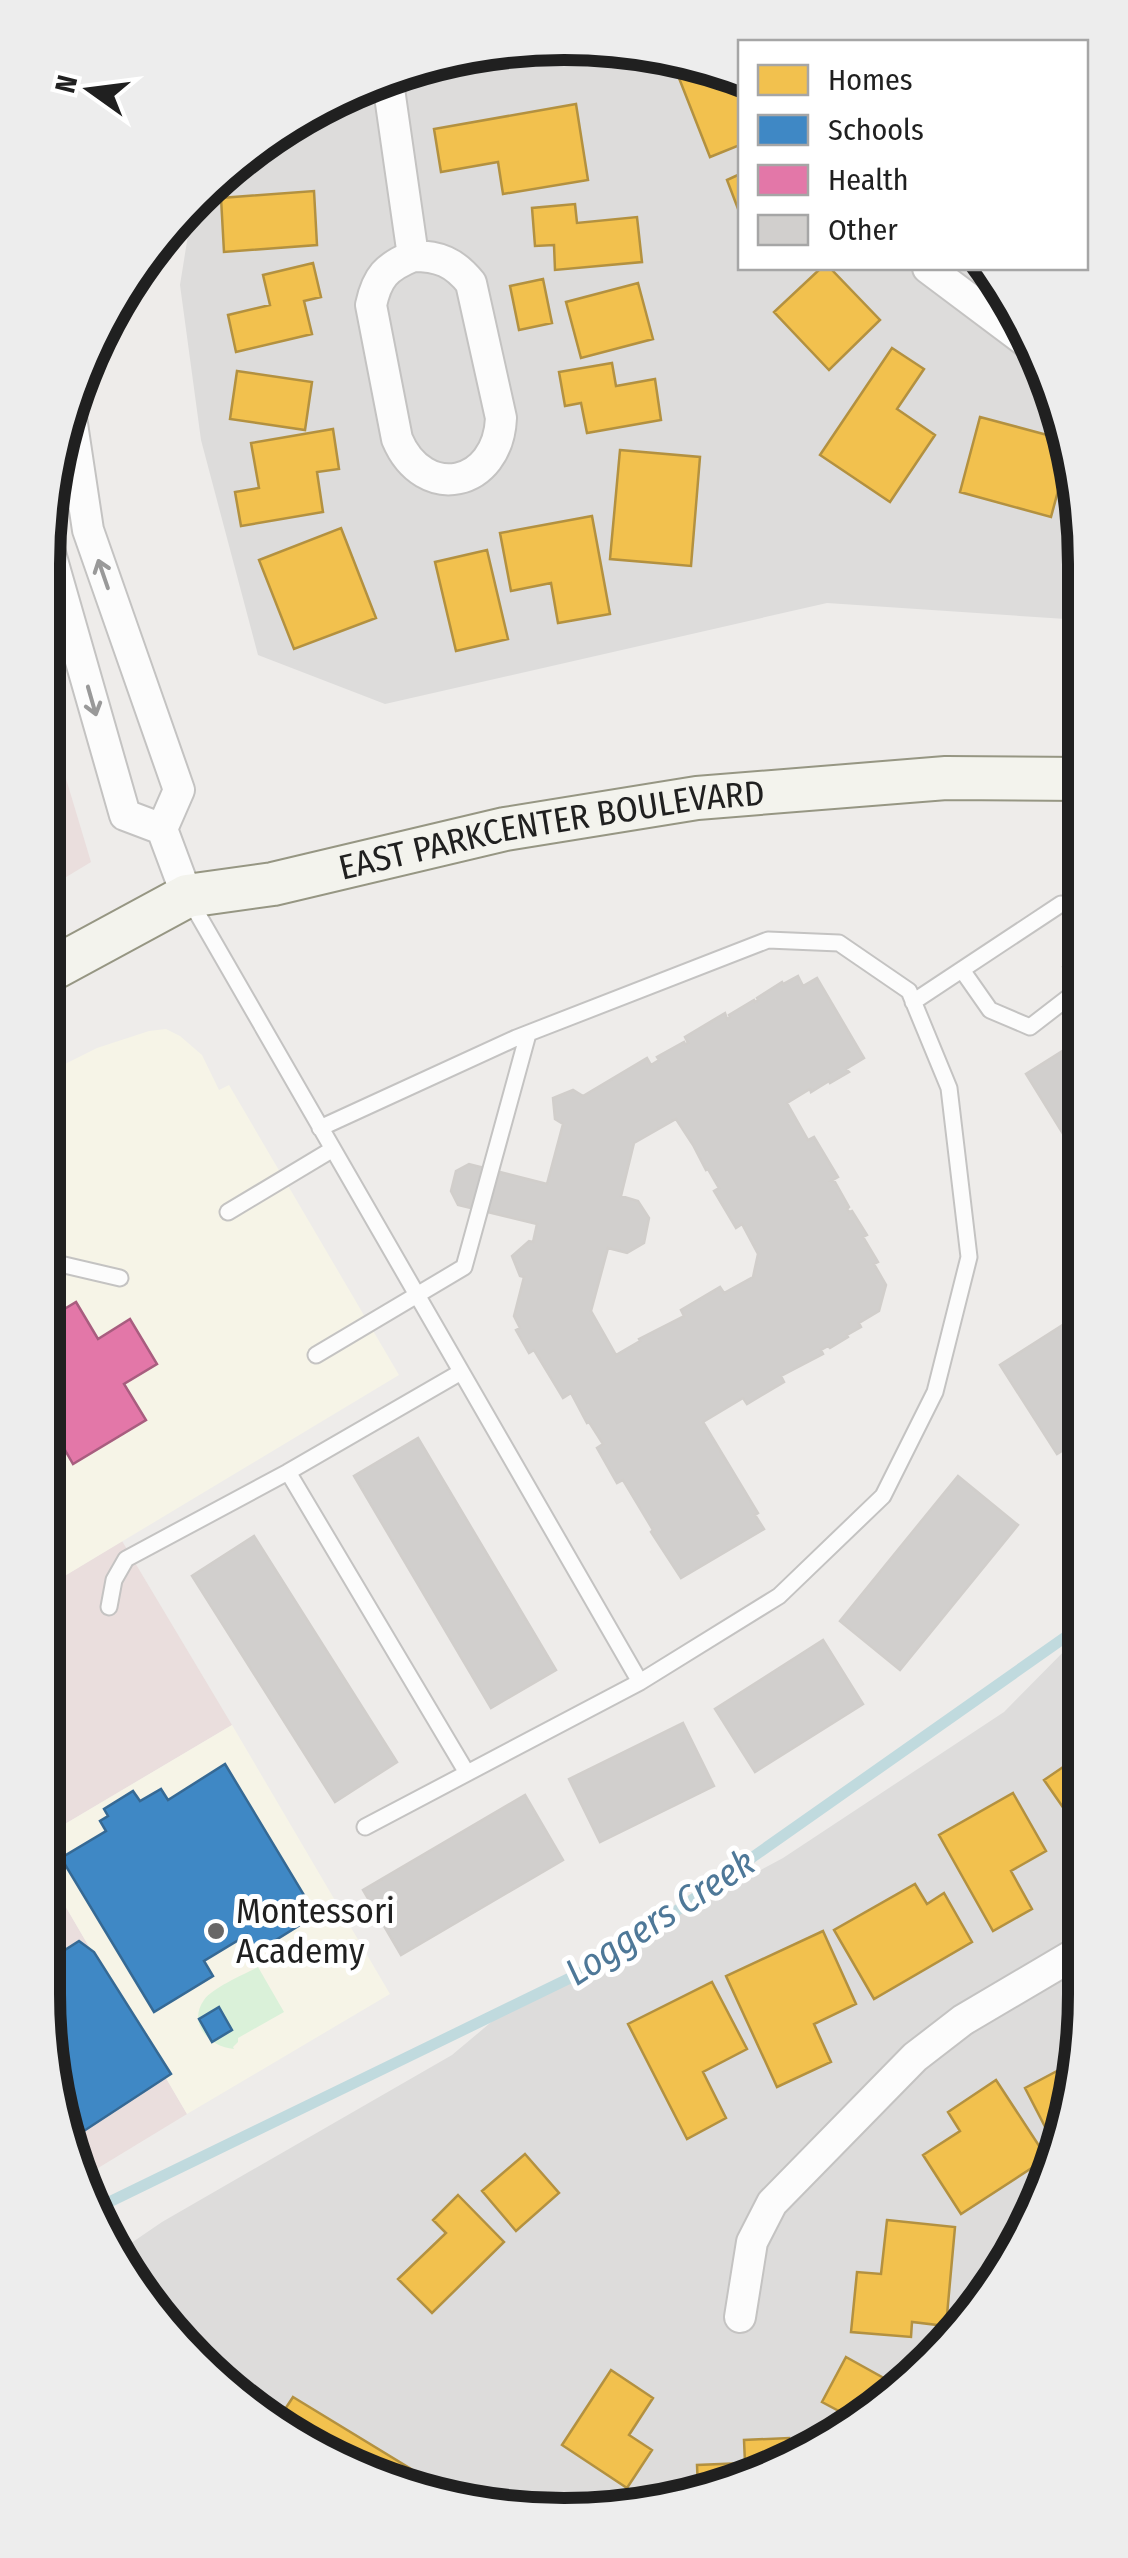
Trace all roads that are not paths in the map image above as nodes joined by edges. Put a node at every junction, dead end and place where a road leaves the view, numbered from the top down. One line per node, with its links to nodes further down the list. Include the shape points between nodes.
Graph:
1 (389, 92): 2 (street)
2 (412, 256): 2 (street, via 446,260 470,284 501,418 494,453 483,467 450,480 416,469 404,456 371,305 384,274)
3 (931, 270): 4 (street)
4 (1009, 329)
5 (75, 443): 8 (street, one-way to 5, via 179,790 88,530)
6 (60, 589): 8 (street, one-way to 8, via 125,815)
7 (1068, 778): 9 (main road, EAST PARKCENTER BOULEVARD, via 946,778 697,798 505,829 273,884)
8 (162, 829): 9 (street)
9 (186, 896): 11 (main road, EAST PARKCENTER BOULEVARD); 16 (lane)
10 (1068, 906): 12 (lane, via 1060,904)
11 (60, 964)
12 (962, 970): 13 (lane, via 990,1010 1030,1026); 14 (lane)
13 (1068, 998)
14 (913, 1002): 15 (lane, via 909,992 839,943 768,940); 26 (lane, via 950,1088 969,1256 935,1392 884,1496 780,1596)
15 (528, 1034): 16 (lane); 21 (lane, via 464,1268)
16 (320, 1128): 17 (lane)
17 (333, 1150): 18 (lane); 21 (lane)
18 (228, 1212)
19 (60, 1264): 20 (lane)
20 (120, 1278)
21 (418, 1296): 22 (lane); 23 (lane)
22 (316, 1355)
23 (461, 1372): 24 (lane); 26 (lane)
24 (288, 1472): 25 (lane, via 126,1559); 27 (lane)
25 (109, 1607)
26 (640, 1682): 27 (lane)
27 (467, 1773): 28 (lane)
28 (365, 1827)
29 (1068, 1958): 30 (street, via 915,2057 772,2203 752,2242)
30 (740, 2317)

